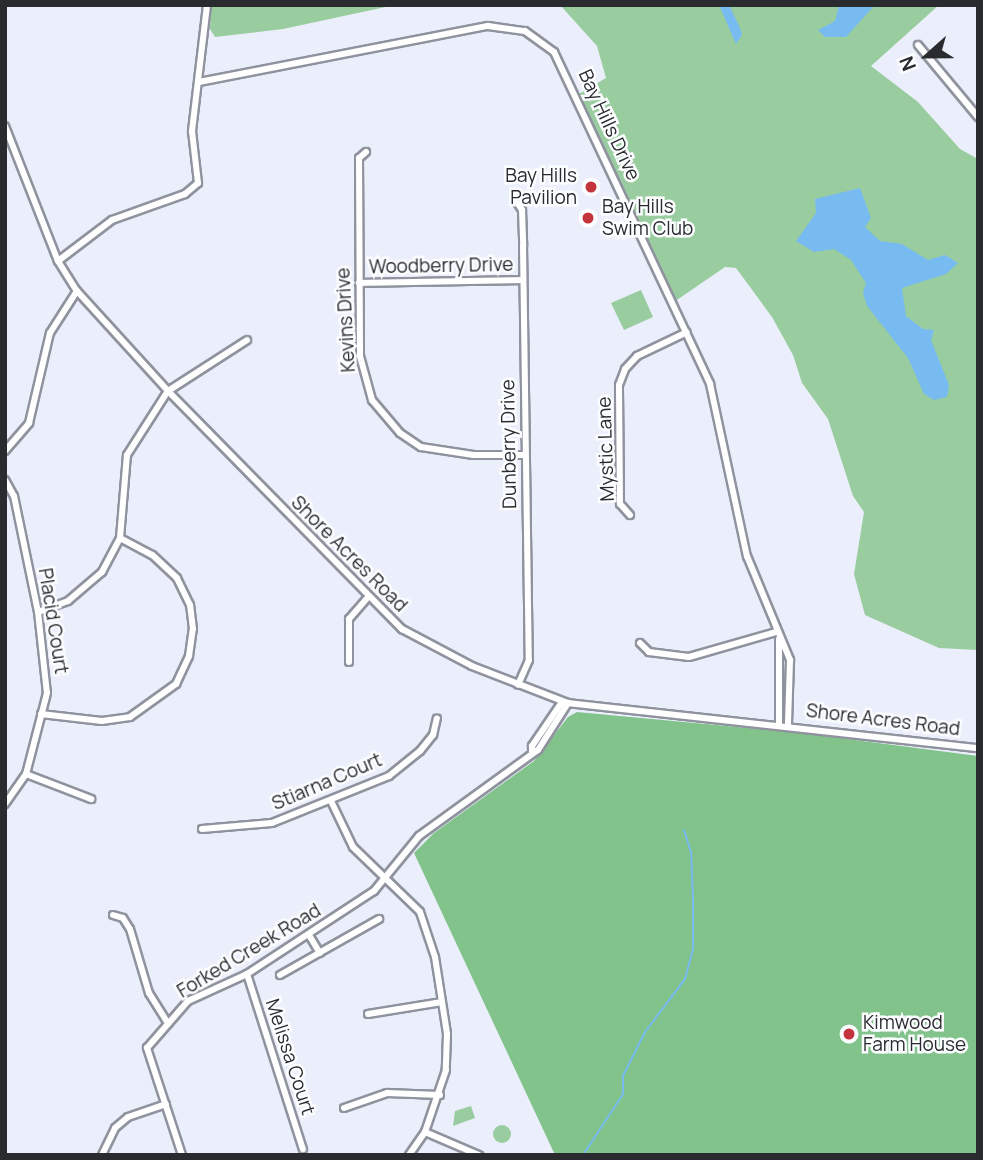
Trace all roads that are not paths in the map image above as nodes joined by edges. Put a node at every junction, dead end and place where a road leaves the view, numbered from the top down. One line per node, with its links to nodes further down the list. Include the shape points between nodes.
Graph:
1 (207, 5): 3 (street)
2 (918, 45): 4 (street)
3 (199, 82): 8 (street, via 192,131 198,175 194,189 112,220); 12 (street, Bay Hills Drive, via 488,26 535,35 563,65)
4 (978, 117)
5 (5, 126): 8 (street, Shore Acres Road)
6 (366, 152): 10 (street, Kevins Drive, via 359,158)
7 (516, 201): 9 (street, Dunberry Drive, via 522,210)
8 (58, 261): 11 (street, Shore Acres Road)
9 (523, 280): 10 (street, Woodberry Drive); 16 (street, Dunberry Drive)
10 (359, 283): 16 (street, Kevins Drive, via 362,372 372,400 387,421 413,442 438,452)
11 (77, 291): 14 (street, Shore Acres Road); 15 (street, via 50,333 34,410)
12 (687, 332): 18 (street, Mystic Lane, via 638,356 625,369 620,386 620,505); 22 (street, Bay Hills Drive, via 710,384 747,556)
13 (247, 340): 14 (street)
14 (168, 391): 19 (street, via 127,455); 20 (street, Shore Acres Road)
15 (5, 451)
16 (525, 455): 25 (street, Dunberry Drive, via 529,660)
17 (5, 480): 21 (street, Placid Court, via 14,496)
18 (630, 515)
19 (120, 538): 21 (street, via 102,572 88,586); 27 (street, via 152,555 177,578 190,605 193,629 186,664 176,684 130,717 102,721)
20 (367, 598): 24 (street, via 349,619); 25 (street, Shore Acres Road, via 423,642)
21 (38, 612): 27 (street, Placid Court, via 47,657 47,693)
22 (778, 635): 23 (street, via 689,657 649,652); 29 (street, Bay Hills Drive); 30 (street, Bay Hills Drive, via 790,660)
23 (640, 643)
24 (349, 662)
25 (518, 685): 26 (street, Shore Acres Road)
26 (565, 703): 29 (street, Shore Acres Road); 37 (street, Forked Creek Road, via 532,752 419,836)
27 (41, 714): 32 (street, Placid Court)
28 (437, 718): 34 (street, Stiarna Court, via 426,743 389,776)
29 (779, 724): 30 (street, Shore Acres Road)
30 (788, 724): 31 (street, Shore Acres Road)
31 (978, 748)
32 (26, 774): 33 (street); 35 (street, Placid Court)
33 (91, 800)
34 (331, 801): 36 (street, Stiarna Court, via 272,823); 37 (street, via 354,847)
35 (5, 804)
36 (202, 829)
37 (384, 878): 40 (street, Forked Creek Road, via 374,891); 44 (street, via 420,912 435,957)
38 (113, 915): 46 (street, via 123,918 130,929 149,993)
39 (379, 919): 41 (street)
40 (309, 934): 41 (street); 42 (street, Forked Creek Road)
41 (320, 953): 43 (street)
42 (247, 974): 46 (street, Forked Creek Road, via 188,1001); 51 (street, Melissa Court)
43 (280, 975)
44 (442, 1002): 45 (street); 47 (street, via 447,1046)
45 (368, 1014)
46 (168, 1024): 48 (street, Forked Creek Road, via 147,1048)
47 (440, 1095): 49 (street, via 387,1093); 50 (street)
48 (166, 1104): 53 (street, via 128,1117 115,1128); 54 (street)
49 (344, 1108)
50 (425, 1132): 52 (street); 55 (street)
51 (303, 1149)
52 (465, 1152): 56 (street)
53 (102, 1155)
54 (182, 1155)
55 (410, 1155)
56 (479, 1155)

